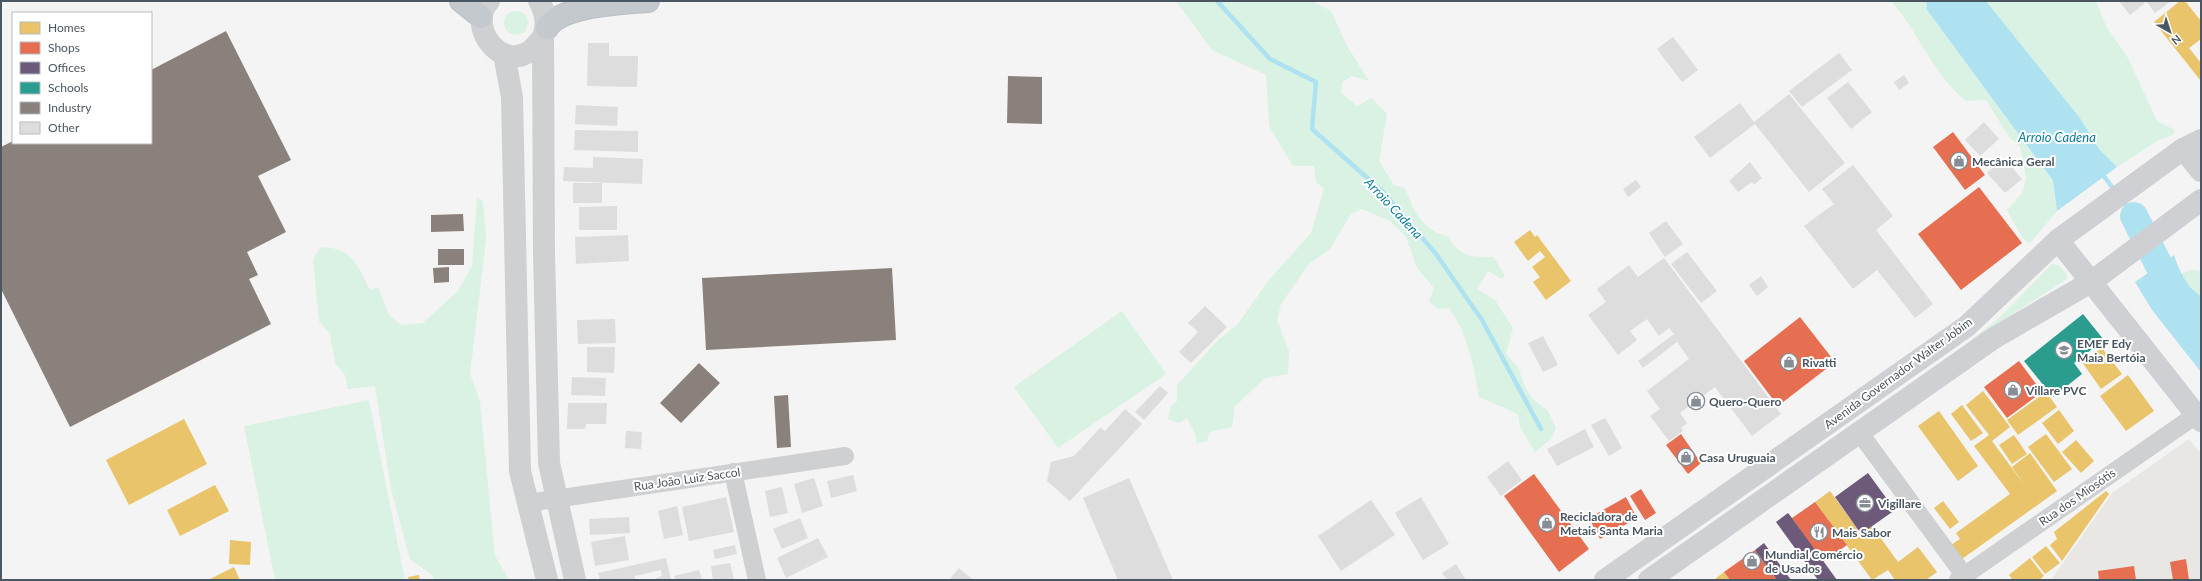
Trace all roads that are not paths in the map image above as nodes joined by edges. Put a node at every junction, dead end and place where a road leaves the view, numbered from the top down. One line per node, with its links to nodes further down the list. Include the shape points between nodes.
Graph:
1 (461, 1): 4 (highway)
2 (539, 1): 5 (street, via 545,10)
3 (648, 1): 5 (highway, via 612,3 571,12 550,22)
4 (485, 9): 6 (street, via 482,33 491,46)
5 (545, 32): 6 (street, via 530,52); 16 (street, via 544,253 549,463)
6 (504, 54): 17 (street, via 512,97 520,471)
7 (2192, 144): 8 (main road); 10 (main road, Avenida Governador Walter Jobim)
8 (2201, 171)
9 (2196, 203): 11 (main road, Avenida Governador Walter Jobim)
10 (2066, 234): 11 (main road); 22 (main road, Avenida Governador Walter Jobim, via 1967,326)
11 (2098, 278): 12 (main road); 13 (main road, Avenida Governador Walter Jobim, via 1994,338)
12 (2199, 418): 18 (street, Rua dos Miosótis)
13 (1859, 432): 18 (street); 23 (main road, Avenida Governador Walter Jobim)
14 (845, 456): 15 (street, Rua João Luiz Saccol)
15 (733, 472): 16 (street, Rua João Luiz Saccol); 21 (street)
16 (557, 499): 17 (street, Rua João Luiz Saccol); 20 (street)
17 (528, 503): 19 (street)
18 (1961, 578)
19 (547, 580)
20 (575, 580)
21 (757, 580)
22 (1605, 580)
23 (1649, 580)

